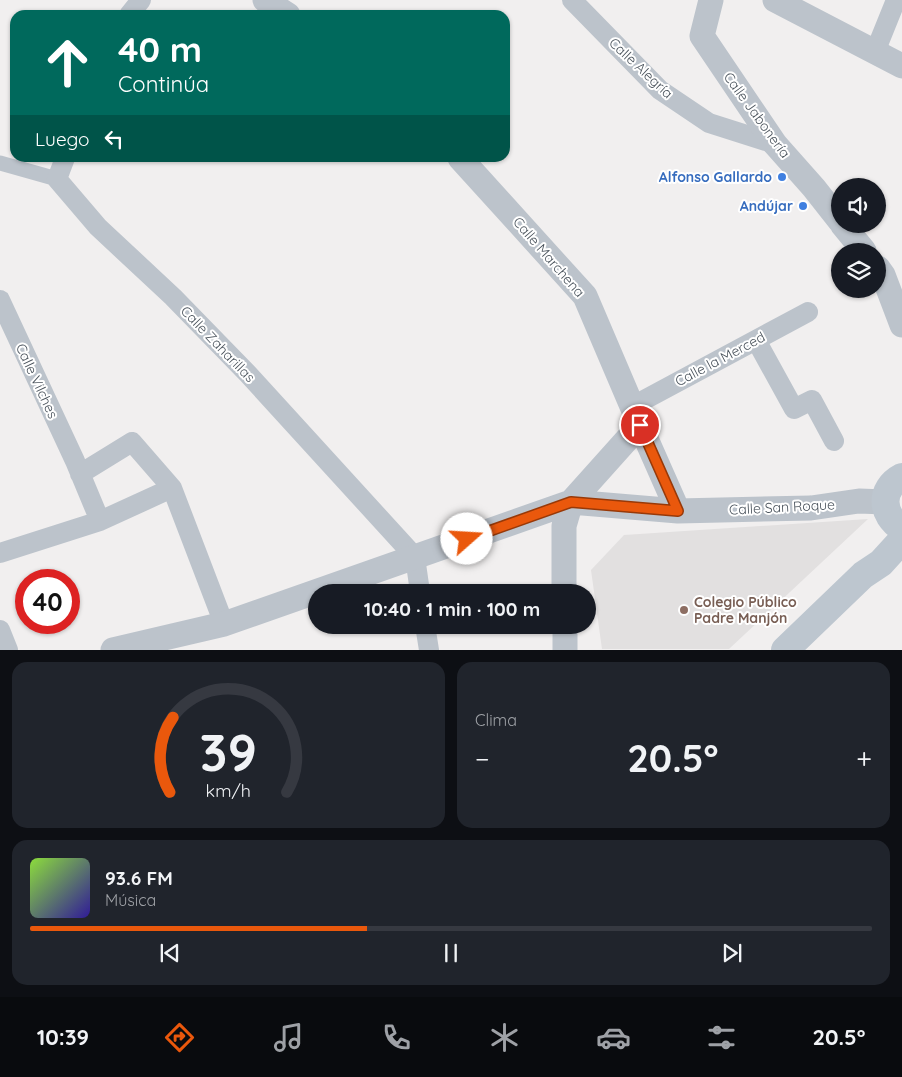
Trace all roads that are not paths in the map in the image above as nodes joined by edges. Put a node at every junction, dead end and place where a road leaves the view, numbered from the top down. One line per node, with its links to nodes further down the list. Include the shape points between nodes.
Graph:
1 (141, 0): 7 (street)
2 (265, 0): 8 (street)
3 (572, 0): 11 (street, Calle Alegría, via 660,90 709,123)
4 (711, 0): 11 (street, Calle Jabonería, via 702,36)
5 (775, 0): 9 (street)
6 (896, 0): 9 (street)
7 (133, 10)
8 (280, 10)
9 (875, 52): 10 (street)
10 (902, 66)
11 (775, 144): 16 (street, Calle Jabonería)
12 (63, 162): 15 (street)
13 (464, 162): 24 (street, Calle Marchena, via 585,296)
14 (0, 163): 15 (street)
15 (56, 179): 34 (street, Calle Zaharillas, via 98,227 248,374)
16 (831, 209)
17 (850, 233): 18 (street, Calle Jabonería)
18 (858, 243)
19 (886, 283): 22 (street)
20 (0, 300): 26 (street, Calle Vilches)
21 (808, 312): 23 (street, Calle la Merced)
22 (902, 326)
23 (756, 340): 24 (street, Calle la Merced); 25 (street, via 794,409 812,400)
24 (636, 416): 29 (street); 30 (street, Calle Marchena)
25 (834, 441)
26 (78, 467): 28 (street, via 132,442); 31 (street, Calle Vilches)
27 (902, 477): 32 (main road, via 890,486)
28 (172, 488): 31 (street); 37 (street)
29 (571, 502): 30 (street, Calle San Roque); 34 (street); 36 (street, via 564,526)
30 (678, 511): 32 (street, Calle San Roque, via 811,508 859,501)
31 (100, 521): 33 (street)
32 (895, 522): 45 (main road, via 881,563 863,575)
33 (0, 553)
34 (415, 557): 35 (street); 37 (street)
35 (419, 584)
36 (564, 584)
37 (224, 624): 42 (street)
38 (0, 630): 41 (street)
39 (426, 634): 43 (street)
40 (565, 634): 44 (street)
41 (8, 650)
42 (113, 650)
43 (429, 650)
44 (565, 650)
45 (785, 650)

